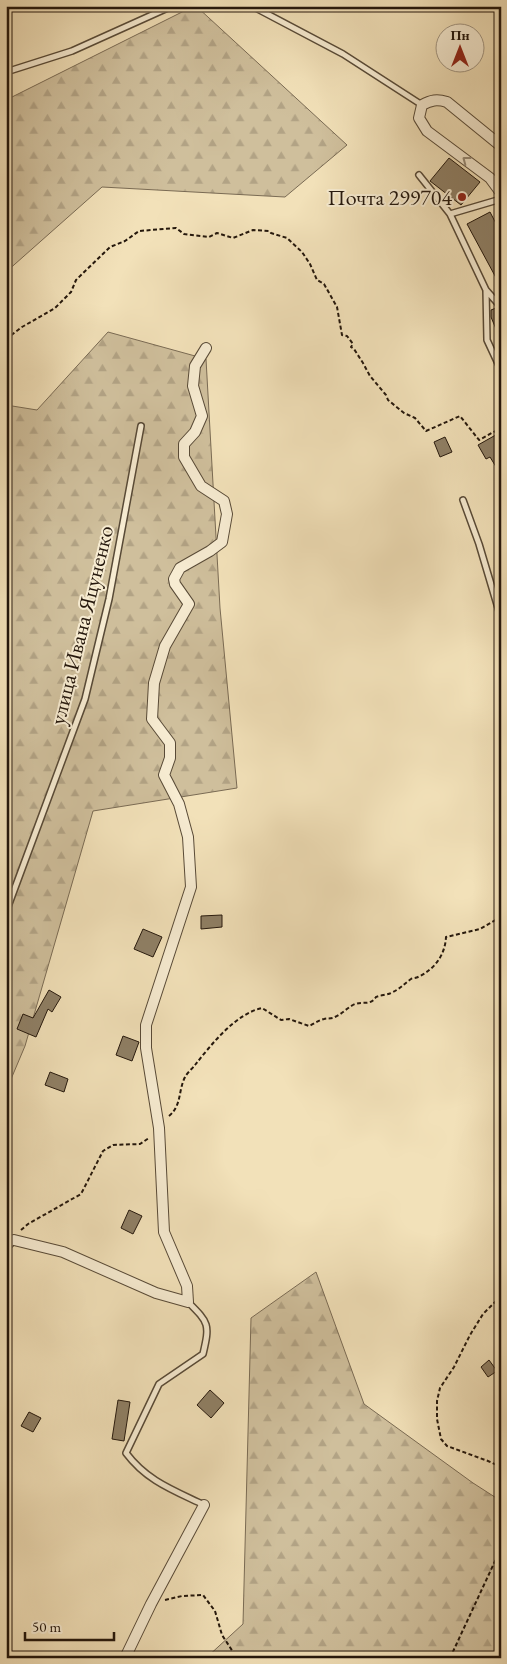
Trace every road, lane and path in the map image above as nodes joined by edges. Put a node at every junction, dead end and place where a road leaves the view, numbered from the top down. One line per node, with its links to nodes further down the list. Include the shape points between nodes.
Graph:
1 (172, 6): 3 (lane, via 72,51)
2 (252, 6): 4 (lane, via 343,54)
3 (6, 72)
4 (422, 105): 5 (street, via 430,100 447,102); 7 (street, one-way to 4, via 490,178 427,131 419,118)
5 (501, 146)
6 (419, 175): 9 (lane)
7 (501, 193)
8 (501, 199): 9 (lane)
9 (450, 214): 10 (lane)
10 (486, 290): 11 (lane); 14 (lane, via 487,340)
11 (501, 307)
12 (6, 339): 16 (path, via 55,308 71,292 76,280 110,247 139,231 176,228 184,234 209,237 217,233 233,238 253,230 269,231 288,238 306,258 336,307 342,335 353,344 351,347 388,400 415,418 426,431 460,416 478,440)
13 (206, 348): 21 (street, via 195,366 193,386 202,416 195,432 184,444 184,456 201,486 224,501 227,514 222,542 180,568 174,579 189,604 165,646 154,683 152,719 170,743 170,758 164,776 179,804 188,837 191,887 146,1025 146,1056)
14 (501, 370)
15 (141, 426): 19 (lane, улица Ивана Яцуненко, via 109,599 85,699)
16 (501, 428)
17 (463, 500): 18 (lane)
18 (501, 618)
19 (6, 912)
20 (501, 917): 21 (path, via 480,929 446,937 442,955 427,971 389,994 376,997 367,1004 353,1005 332,1019 310,1026 289,1019 281,1020 262,1008 241,1018 214,1040 185,1076 178,1104)
21 (158, 1127): 22 (path, via 140,1144 113,1145 103,1151 81,1194); 25 (street, via 164,1232 187,1286)
22 (10, 1238): 23 (lane); 25 (street, via 63,1252 156,1293)
23 (6, 1249)
24 (501, 1296): 26 (path, via 483,1314 440,1388 437,1419 441,1439 446,1446)
25 (188, 1302): 27 (lane, via 202,1316 208,1332 203,1354 159,1384 126,1453 133,1464 152,1480)
26 (501, 1467)
27 (204, 1505): 29 (street)
28 (501, 1552): 32 (path)
29 (151, 1604): 30 (street); 31 (path, via 182,1596 203,1595 215,1611 222,1635)
30 (125, 1658)
31 (237, 1658)
32 (450, 1658)

